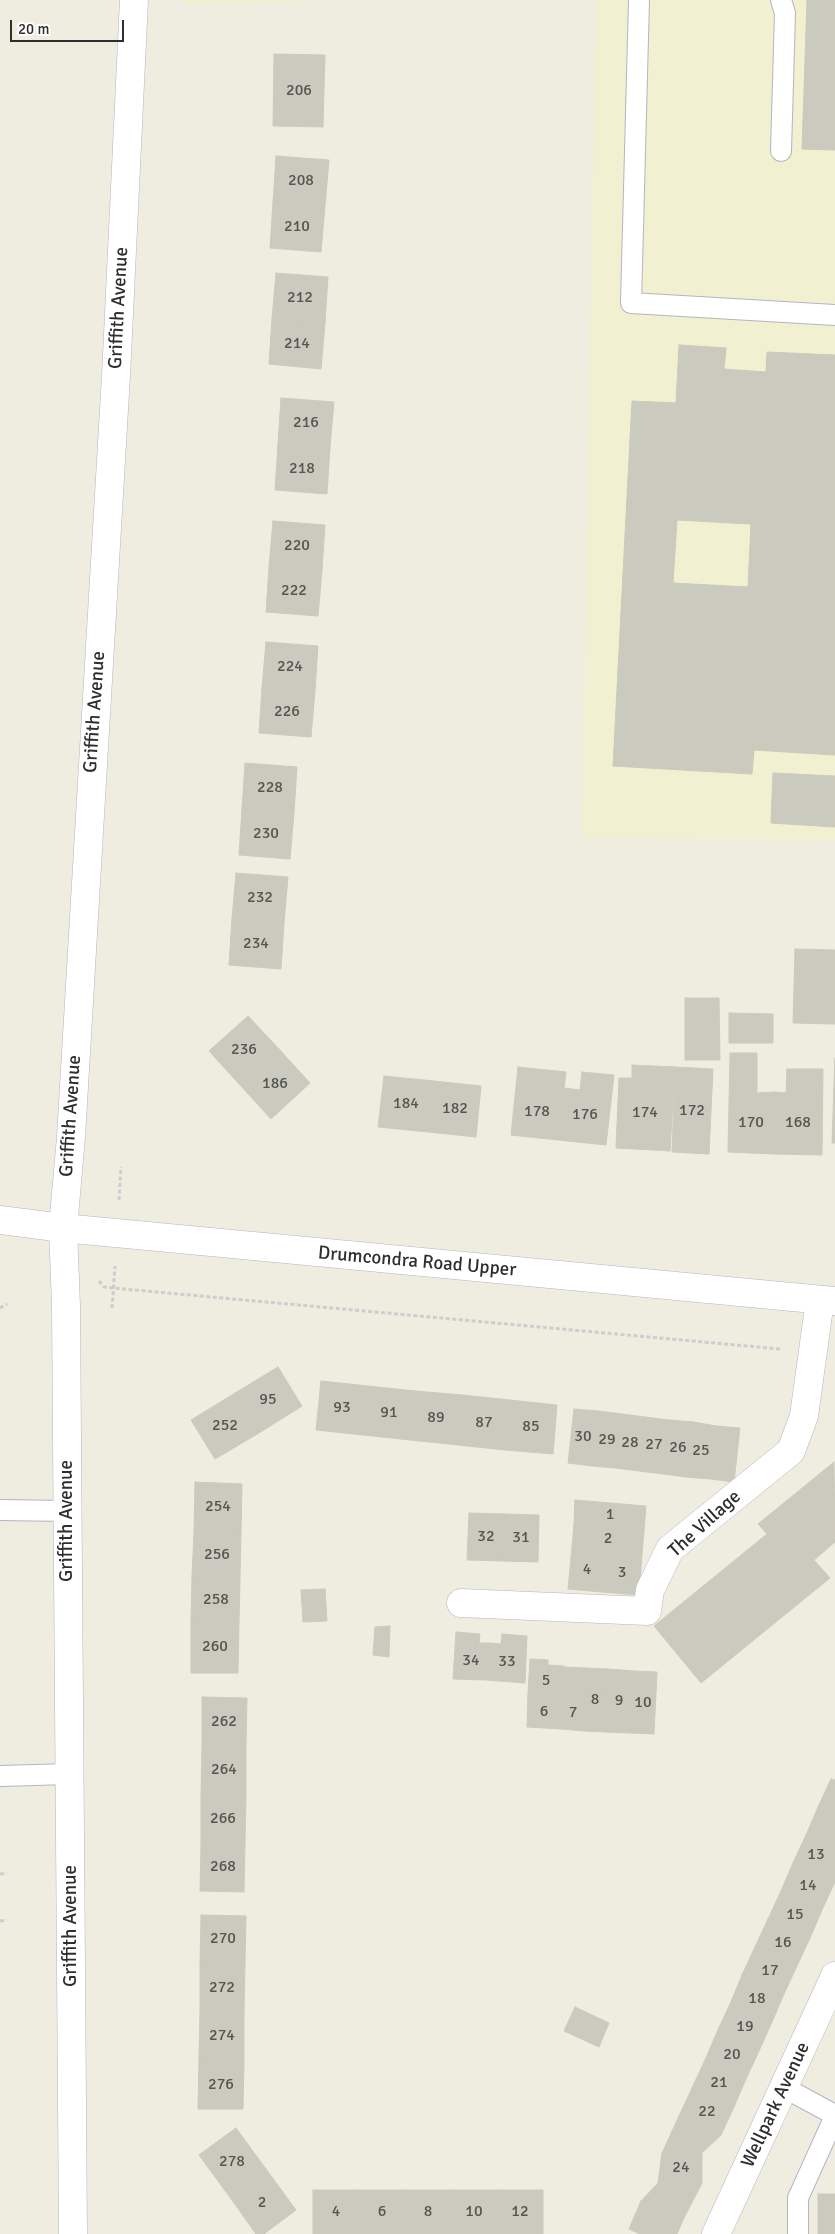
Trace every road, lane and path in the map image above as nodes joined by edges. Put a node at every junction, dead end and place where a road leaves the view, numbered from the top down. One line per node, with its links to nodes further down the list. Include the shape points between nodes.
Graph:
1 (134, 0): 7 (main road, Griffith Avenue, via 115,395)
2 (639, 0): 5 (lane, via 631,303)
3 (780, 0): 4 (lane, via 785,13)
4 (781, 150)
5 (835, 315)
6 (0, 1220): 7 (main road, Drumcondra Road Upper)
7 (63, 1228): 9 (main road, Drumcondra Road Upper); 14 (main road, Griffith Avenue)
8 (99, 1280): 12 (path, via 104,1287 124,1290)
9 (827, 1300): 12 (main road, The Village)
10 (7, 1304): 11 (path)
11 (0, 1308)
12 (813, 1352): 15 (main road, The Village, via 804,1416 791,1451 670,1549 650,1590 647,1611)
13 (0, 1510): 14 (lane)
14 (67, 1511): 16 (main road, Griffith Avenue)
15 (461, 1603)
16 (69, 1774): 17 (lane); 25 (main road, Griffith Avenue)
17 (0, 1776)
18 (0, 1874): 19 (path)
19 (7, 1874)
20 (0, 1920): 21 (path)
21 (7, 1920)
22 (835, 1976): 23 (main road, Wellpark Avenue)
23 (785, 2088): 24 (lane); 26 (main road, Wellpark Avenue)
24 (835, 2115): 27 (lane, via 798,2198)
25 (73, 2234)
26 (716, 2234)
27 (798, 2234)

